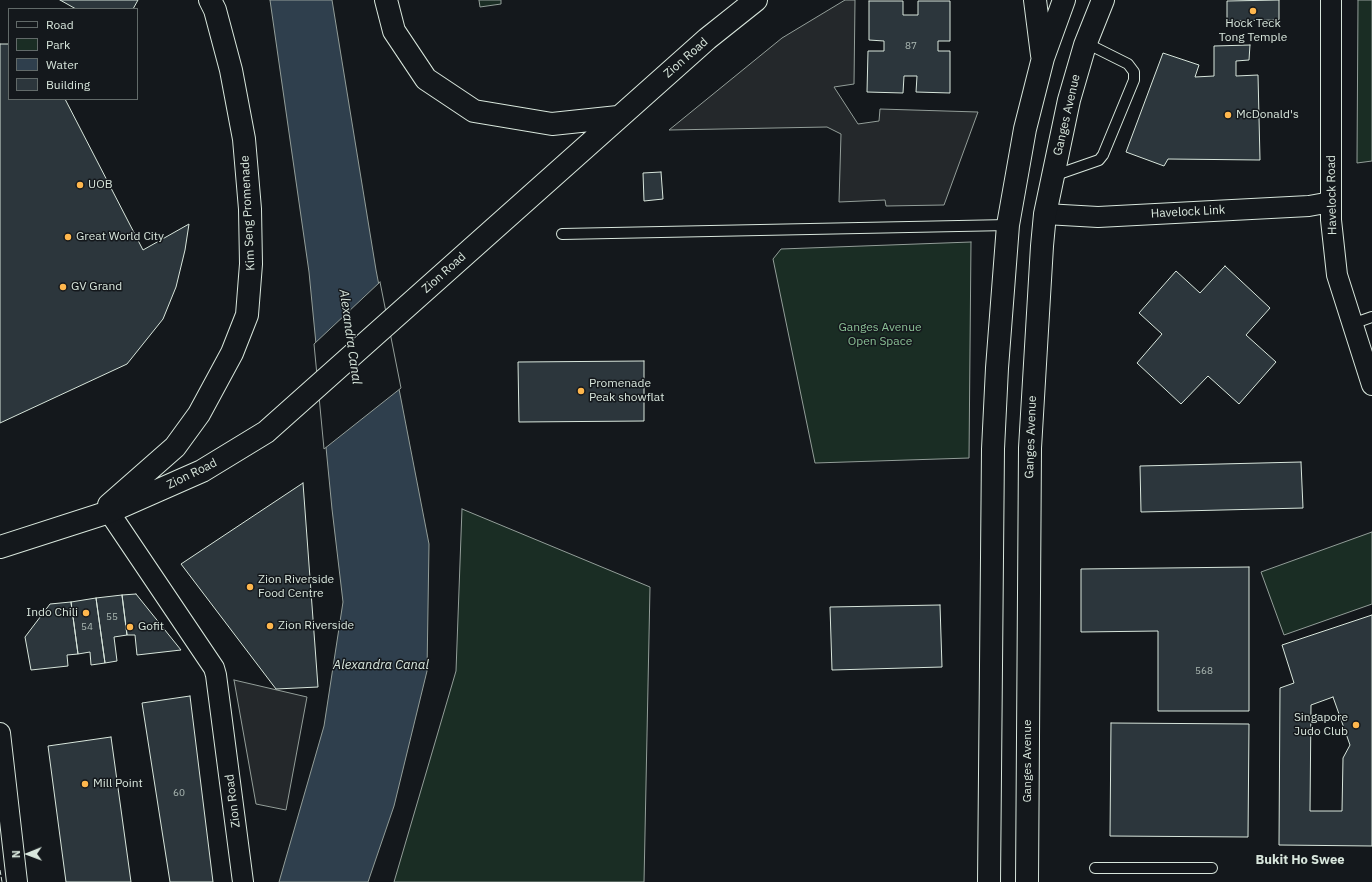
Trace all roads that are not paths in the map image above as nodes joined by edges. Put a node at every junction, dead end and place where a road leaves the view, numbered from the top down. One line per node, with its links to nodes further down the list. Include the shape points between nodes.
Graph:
1 (210, 0): 19 (main road, Kim Seng Promenade, via 231,70 244,139 251,256 247,315 232,353 199,414 175,447)
2 (386, 0): 10 (main road, via 394,31 426,78 474,111 552,124)
3 (756, 0): 10 (main road, Zion Road)
4 (1035, 0): 9 (main road)
5 (1064, 0): 9 (main road)
6 (1103, 0): 8 (main road, Ganges Avenue)
7 (1331, 0): 12 (street, Havelock Road)
8 (1085, 45): 11 (main road, Ganges Avenue, via 1069,100); 11 (lane, via 1128,64 1134,72 1134,80 1104,155 1099,160)
9 (1043, 58): 14 (main road, via 1025,129)
10 (618, 117): 19 (main road, Zion Road, via 266,432 202,471)
11 (1053, 176): 13 (main road, Ganges Avenue)
12 (1331, 202): 13 (street, Havelock Link, via 1309,206 1098,217); 17 (street, Havelock Road, via 1337,275)
13 (1045, 214): 27 (main road, Ganges Avenue, via 1030,448)
14 (1008, 225): 15 (lane); 26 (main road, via 993,449)
15 (562, 234)
16 (1372, 317): 17 (lane)
17 (1352, 324): 18 (street, Havelock Road)
18 (1372, 385)
19 (102, 515): 20 (main road, Zion Road); 25 (street, Zion Road, via 216,675)
20 (0, 547)
21 (0, 733): 24 (street)
22 (1095, 868): 23 (lane)
23 (1212, 868)
24 (17, 882)
25 (242, 882)
26 (989, 882)
27 (1027, 882)

